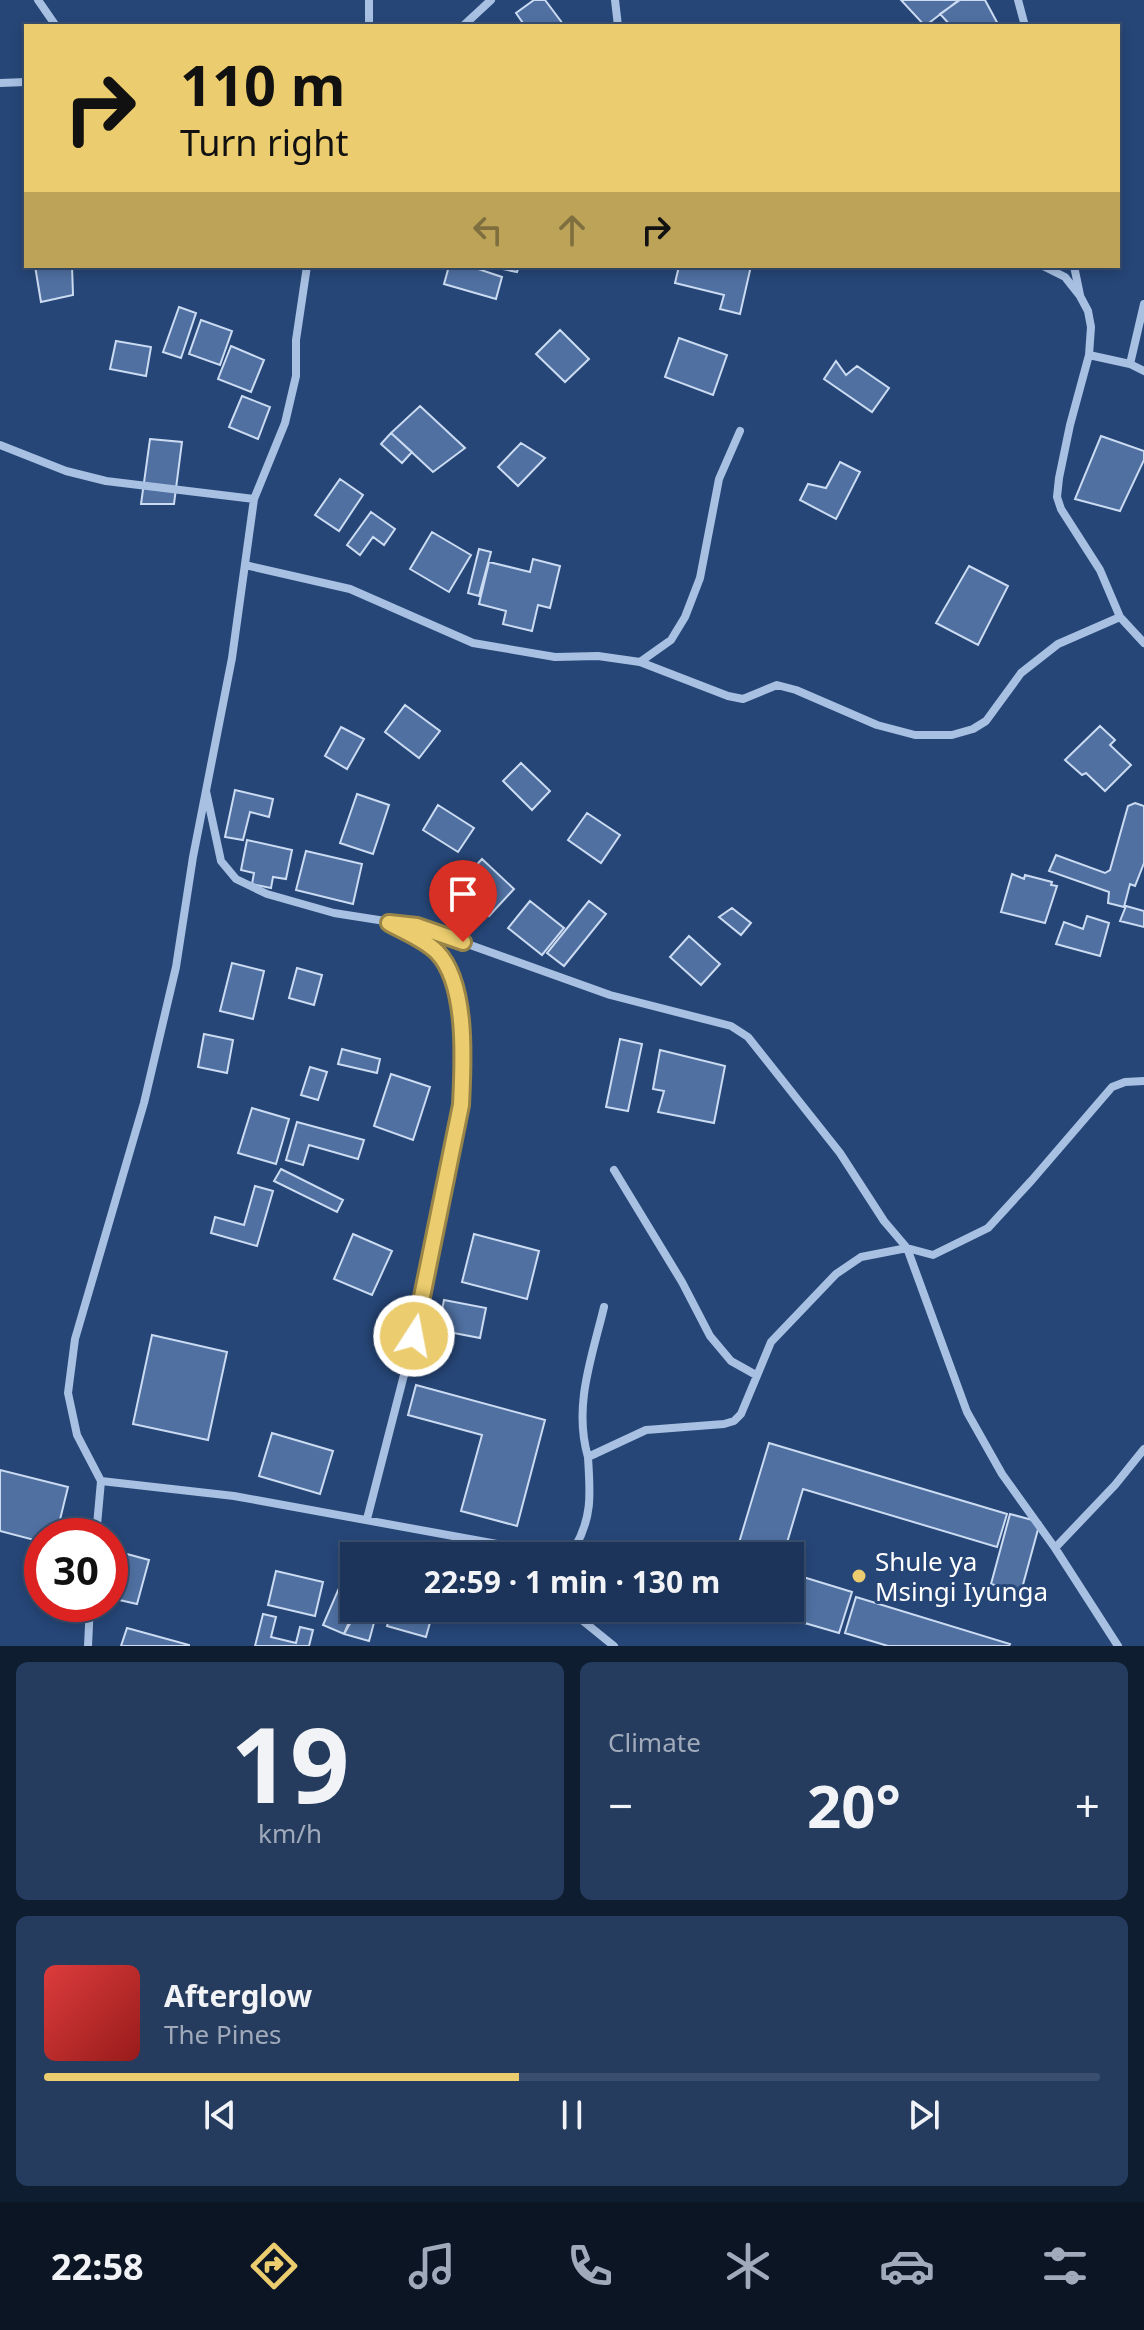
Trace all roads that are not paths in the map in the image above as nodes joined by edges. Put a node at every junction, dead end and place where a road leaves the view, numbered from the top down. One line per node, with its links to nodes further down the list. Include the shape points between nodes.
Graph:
1 (38, 0): 6 (street)
2 (369, 0): 7 (street)
3 (491, 0): 8 (street)
4 (615, 0): 9 (street)
5 (1018, 0): 10 (street)
6 (55, 24)
7 (369, 24)
8 (465, 24)
9 (618, 24)
10 (1024, 24)
11 (24, 82): 12 (street)
12 (0, 83)
13 (307, 268): 23 (street, via 296,376 285,423)
14 (1047, 268): 16 (street, via 1065,277)
15 (1074, 268): 16 (street)
16 (1080, 296): 18 (street, via 1088,311)
17 (1144, 304): 19 (street)
18 (1089, 355): 19 (street); 25 (street, via 1057,497 1100,570)
19 (1130, 364): 20 (street)
20 (1144, 371)
21 (740, 431): 27 (street, via 719,479 700,578 685,617 671,640)
22 (0, 445): 23 (street, via 106,481)
23 (254, 499): 24 (street)
24 (245, 565): 27 (street, via 350,589 473,643 555,657); 28 (street)
25 (1120, 617): 26 (street); 27 (street, via 1058,644 1021,673 986,721 952,735 915,735 877,725 777,685 743,699 728,696)
26 (1144, 643)
27 (640, 662)
28 (206, 791): 29 (street, via 221,861 236,879 301,905); 37 (street, via 176,967 144,1103 75,1339 68,1393 77,1435)
29 (389, 923): 32 (street, via 417,926 610,995 731,1026 748,1037 840,1153); 39 (street, via 426,942 450,969 459,1008 463,1074 456,1135 414,1336)
30 (1144, 1081): 32 (street, via 1112,1087 988,1228 933,1255)
31 (614, 1170): 34 (street, via 710,1336 731,1361)
32 (907, 1248): 34 (street, via 861,1257 836,1274 771,1342); 42 (street, via 967,1412 1002,1474)
33 (604, 1307): 36 (street, via 584,1387 581,1421)
34 (756, 1375): 36 (street, via 734,1421 646,1430)
35 (1144, 1449): 42 (street)
36 (588, 1457): 41 (street, via 591,1498 587,1527)
37 (101, 1481): 38 (street); 39 (street)
38 (98, 1518)
39 (367, 1519): 40 (street)
40 (487, 1542)
41 (578, 1542)
42 (1055, 1548): 47 (street)
43 (89, 1622): 45 (street)
44 (584, 1622): 46 (street)
45 (88, 1646)
46 (614, 1646)
47 (1118, 1646)

